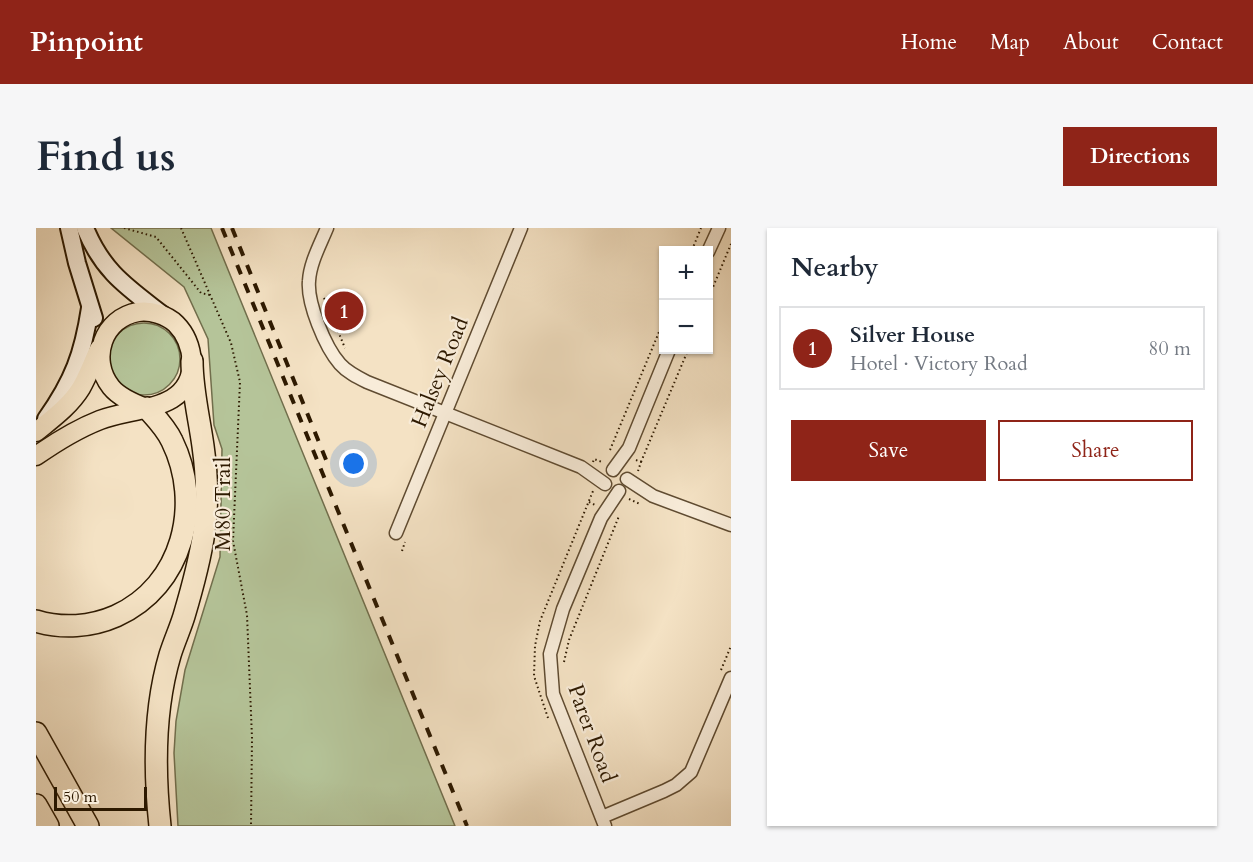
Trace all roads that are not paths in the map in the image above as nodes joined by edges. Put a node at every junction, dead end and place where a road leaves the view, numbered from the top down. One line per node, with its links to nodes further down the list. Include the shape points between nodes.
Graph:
1 (69, 228): 7 (main road)
2 (85, 228): 8 (main road, via 94,249 115,277)
3 (327, 228): 13 (street, via 312,266 309,288 334,356 357,378)
4 (521, 228): 13 (street, Halsey Road)
5 (718, 228): 6 (street)
6 (710, 246)
7 (90, 308): 9 (main road); 14 (main road, via 73,375)
8 (166, 317): 9 (main road, via 142,312 123,317 110,327); 11 (main road, via 182,331)
9 (102, 343): 12 (main road, via 103,370 112,388); 14 (main road, via 81,388)
10 (667, 354): 16 (street, Parer Road)
11 (192, 360): 12 (main road, via 189,377 176,395); 26 (highway, via 206,507 201,551 162,694 156,774)
12 (147, 408): 15 (main road, via 101,419); 19 (highway, via 172,439 184,483 186,520 172,565 149,594 110,618 71,626)
13 (445, 413): 16 (street); 18 (street, Halsey Road)
14 (38, 431)
15 (36, 456)
16 (616, 481): 17 (street); 23 (street, Parer Road, via 557,626 550,654 553,694)
17 (731, 525)
18 (396, 533)
19 (36, 621)
20 (731, 678): 23 (street, via 691,772 676,785)
21 (36, 734): 25 (highway)
22 (36, 805): 24 (highway)
23 (603, 821)
24 (48, 826)
25 (88, 826)
26 (160, 826)

